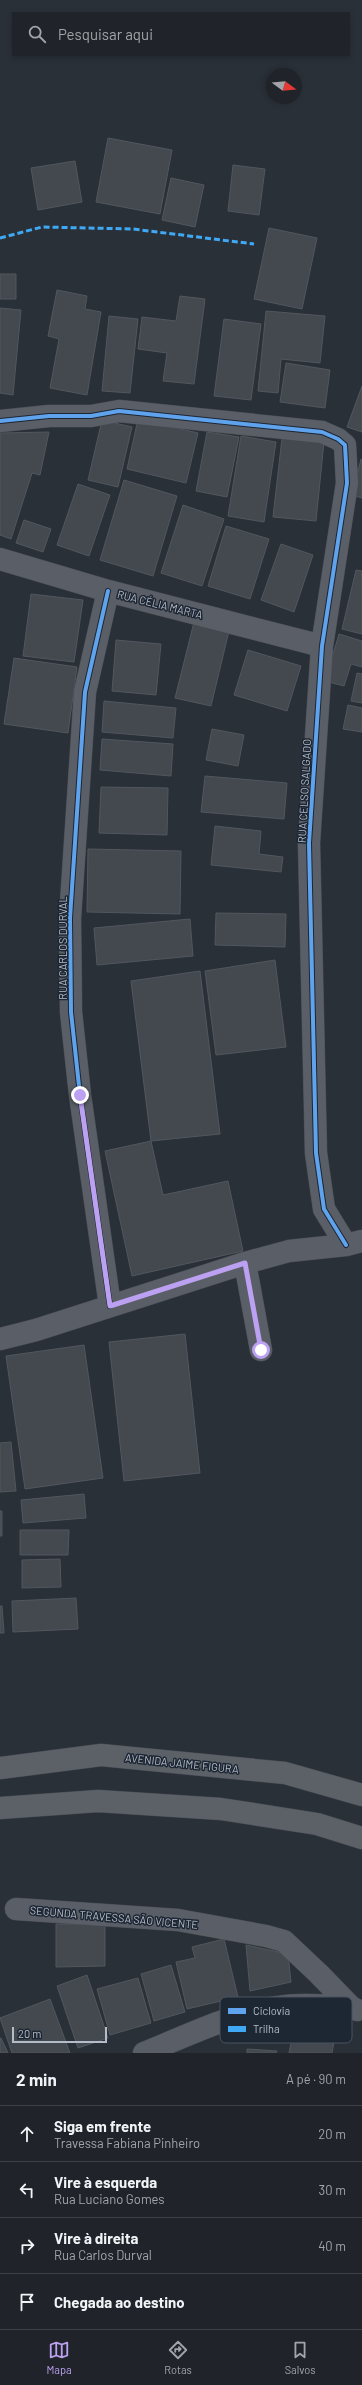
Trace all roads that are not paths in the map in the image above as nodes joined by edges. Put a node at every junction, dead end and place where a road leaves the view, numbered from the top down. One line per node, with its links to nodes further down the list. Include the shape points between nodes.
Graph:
1 (0, 421): 4 (street, RUA CELSO SALGADO, via 49,416 91,416 119,411 309,430 338,439 345,445 347,483)
2 (0, 559): 3 (street, RUA CÉLIA MARTA)
3 (108, 591): 4 (street, RUA CÉLIA MARTA); 7 (street, RUA CARLOS DURVAL, via 85,692 70,918 71,1012)
4 (322, 646): 5 (street, RUA CELSO SALGADO, via 309,843 316,1153 324,1209)
5 (354, 1243): 6 (street, via 289,1251)
6 (245, 1263): 7 (street); 9 (street)
7 (110, 1306): 8 (street)
8 (0, 1339)
9 (261, 1350)
10 (0, 1768): 11 (main road, AVENIDA JAIME FIGURA, via 101,1755 285,1773)
11 (362, 1795)
12 (0, 1808): 13 (main road, via 98,1801 221,1809 317,1824)
13 (362, 1838)
14 (16, 1909): 15 (street, SEGUNDA TRAVESSA SÃO VICENTE, via 178,1920 266,1936 284,1941)
15 (343, 1997)
16 (220, 2023): 17 (street)
17 (144, 2053)

